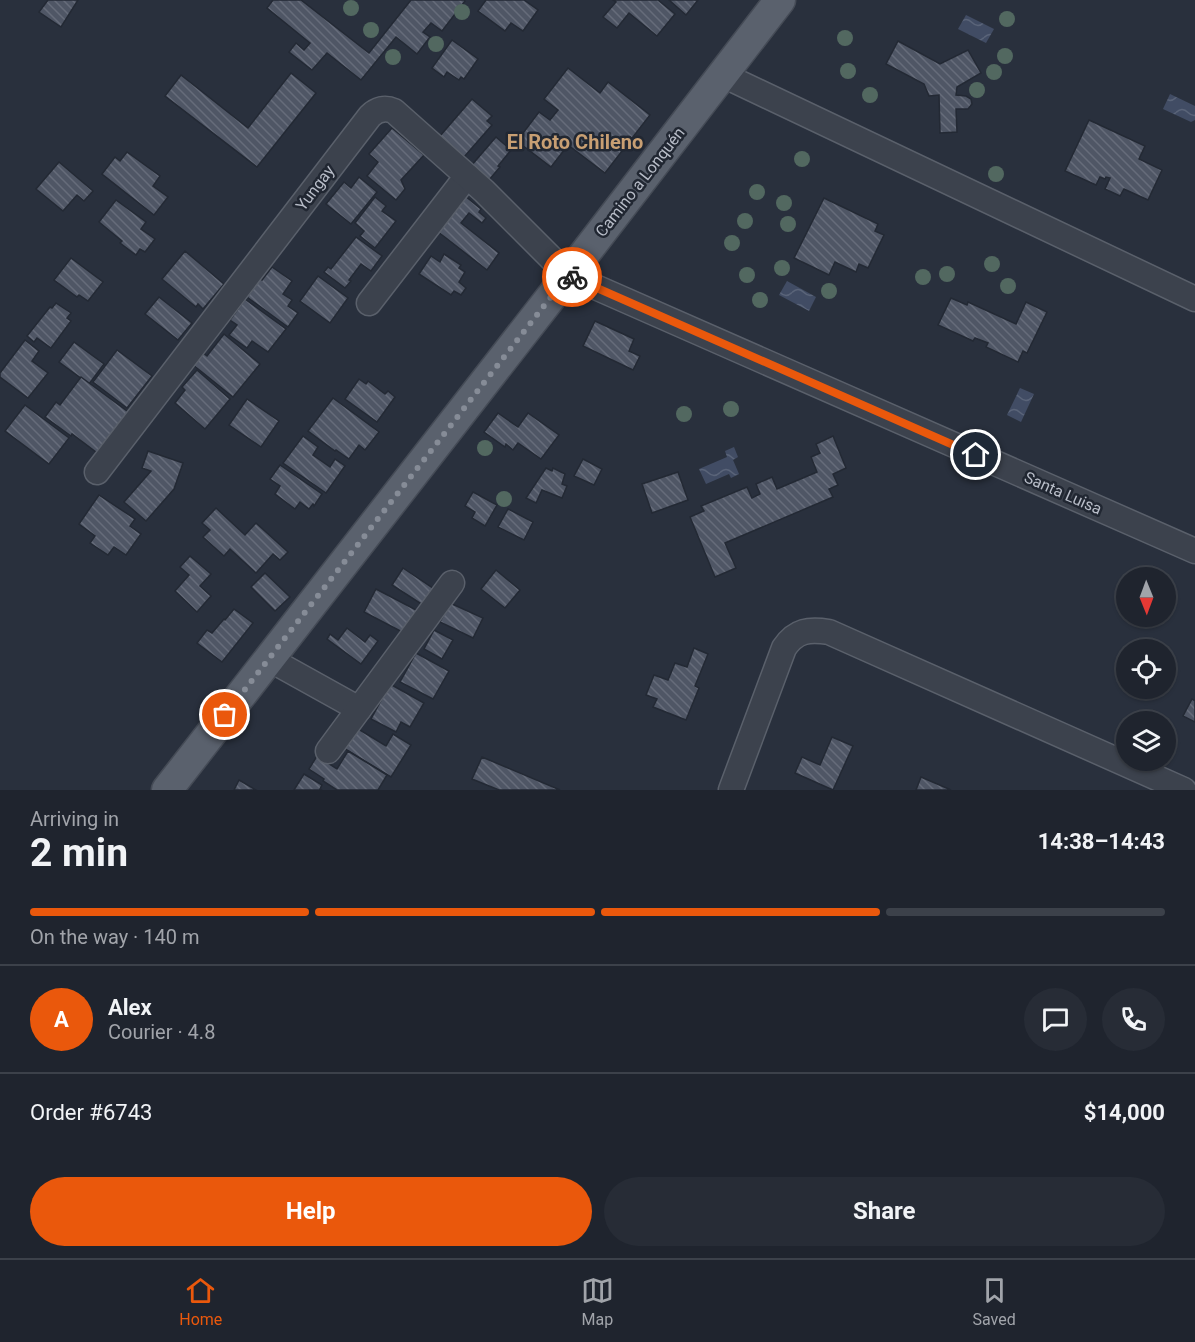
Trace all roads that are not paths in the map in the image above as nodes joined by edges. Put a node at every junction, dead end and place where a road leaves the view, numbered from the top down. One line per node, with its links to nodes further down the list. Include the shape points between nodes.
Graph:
1 (780, 0): 2 (main road, Camino a Lonquén)
2 (723, 75): 4 (main road, Camino a Lonquén); 5 (street)
3 (467, 176): 4 (street, Yungay); 6 (street); 7 (street, Yungay, via 394,111 386,108 375,112)
4 (568, 275): 8 (street, Santa Luisa); 10 (main road, Camino a Lonquén)
5 (1195, 299)
6 (369, 303)
7 (98, 472)
8 (1195, 552)
9 (452, 583): 11 (street)
10 (269, 658): 11 (street); 13 (main road, Camino a Lonquén)
11 (358, 710): 12 (street)
12 (328, 751)
13 (167, 790)
14 (731, 790): 15 (street, via 784,648 798,634 819,630)
15 (1184, 790)

